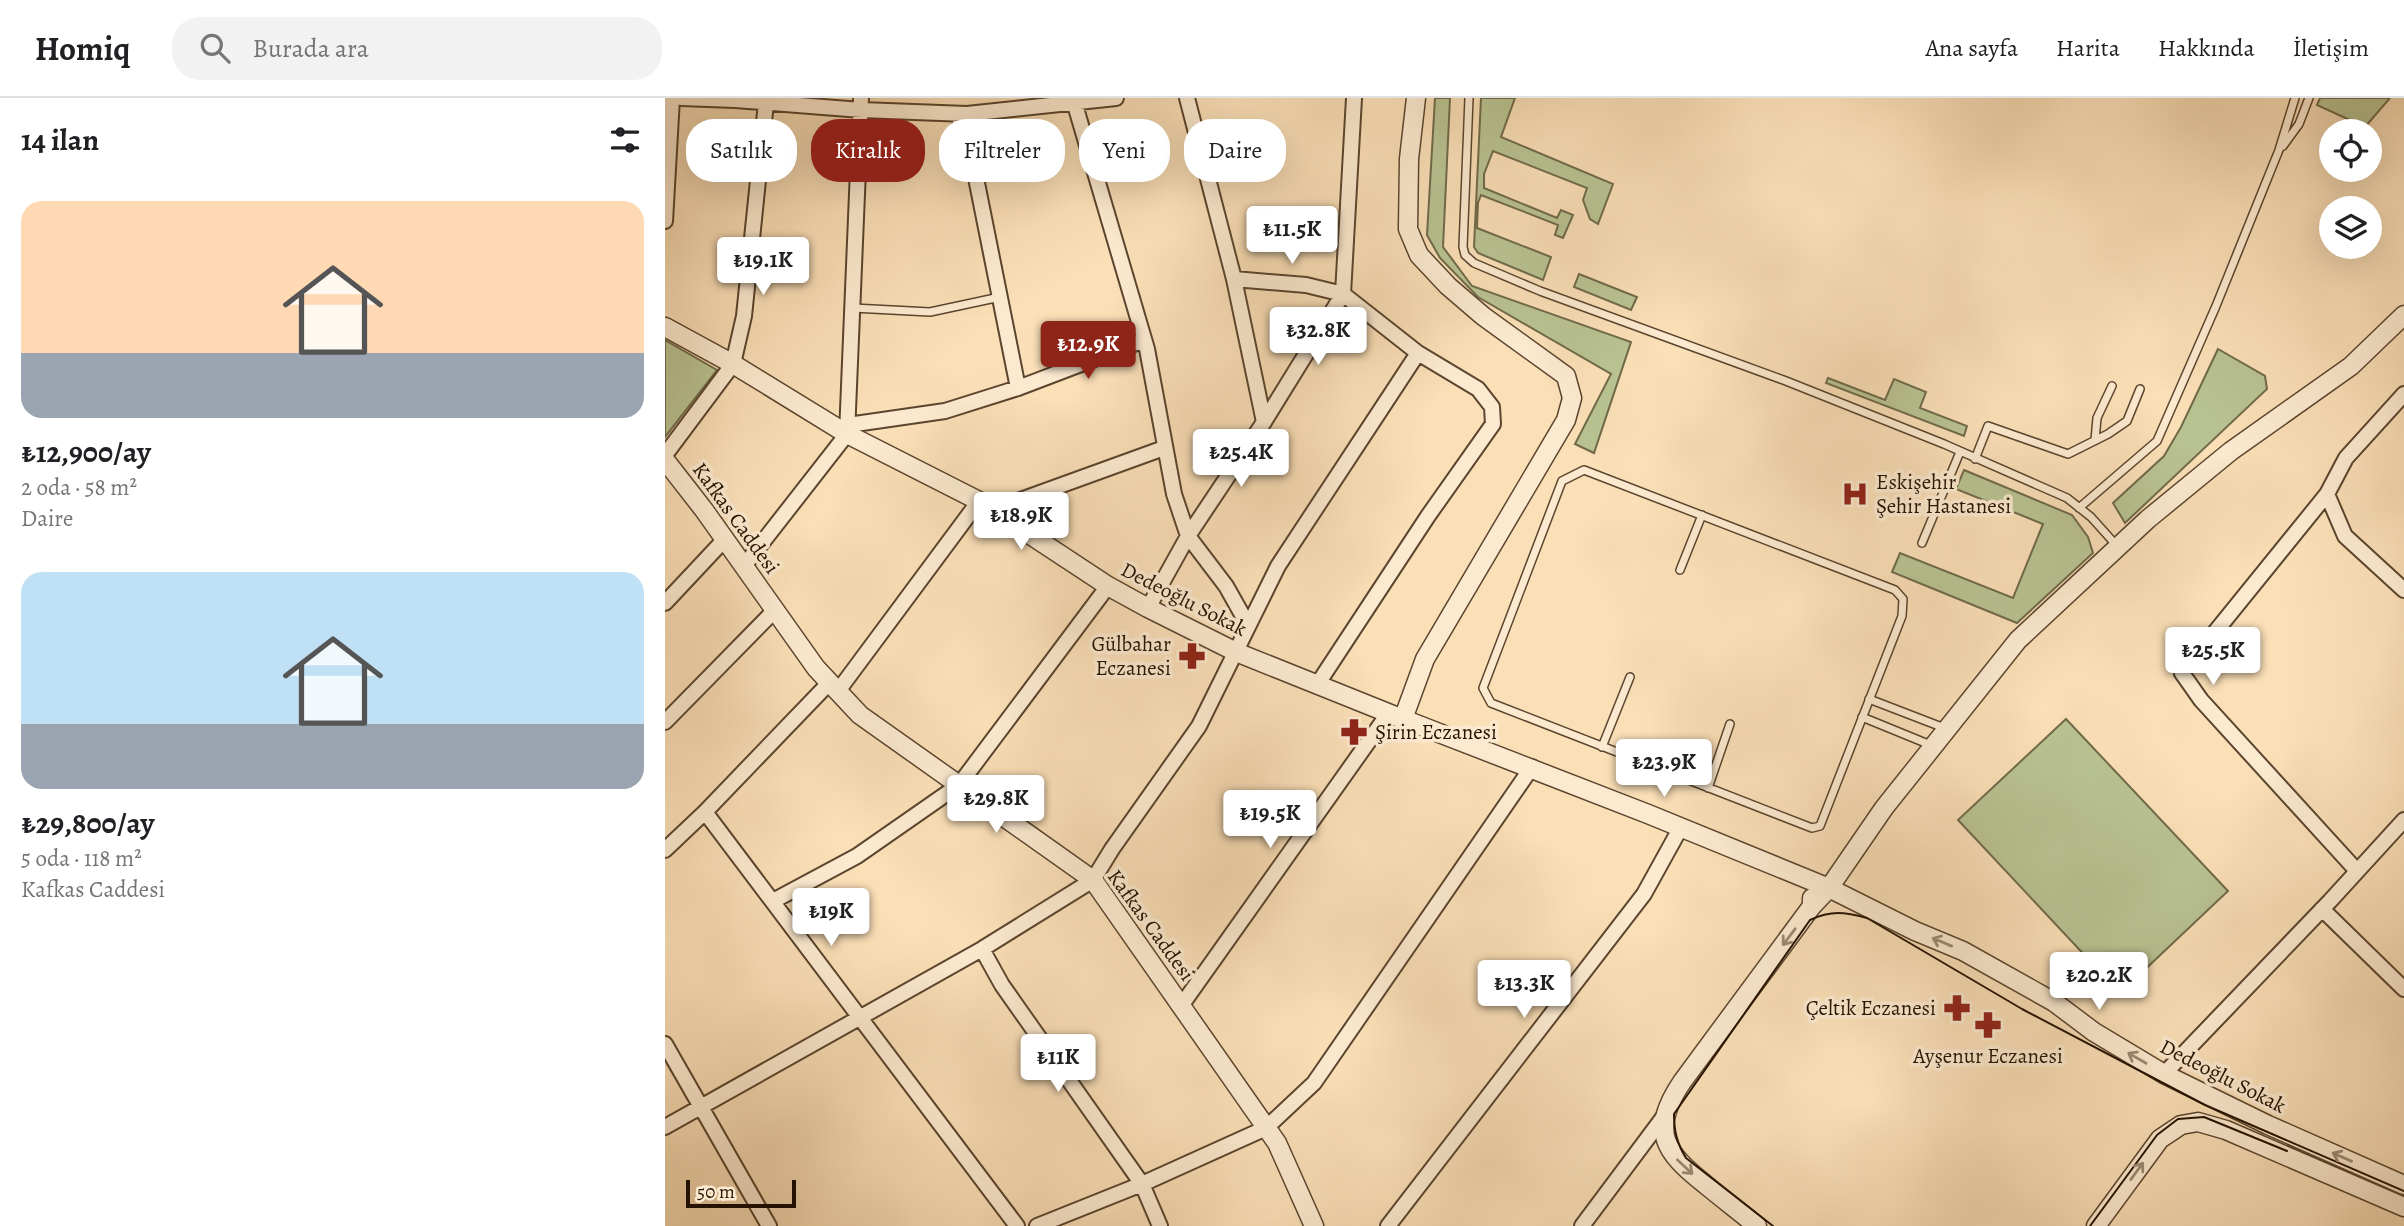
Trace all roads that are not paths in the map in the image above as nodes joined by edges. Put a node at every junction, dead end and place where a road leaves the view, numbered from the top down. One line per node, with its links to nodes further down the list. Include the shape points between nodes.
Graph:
1 (672, 98): 16 (street)
2 (681, 98): 10 (street)
3 (1117, 98): 11 (street)
4 (1187, 98): 17 (street)
5 (1354, 98): 18 (street)
6 (1416, 98): 58 (street, via 1408,229 1419,255 1483,316 1566,376 1572,398 1566,420)
7 (1469, 98): 34 (lane, via 1463,247 1473,263)
8 (2295, 98): 15 (lane)
9 (2309, 98): 15 (lane, via 2299,124)
10 (735, 99): 12 (street)
11 (1073, 101): 14 (street); 23 (street)
12 (766, 103): 13 (street); 25 (street, via 744,316)
13 (861, 104): 14 (street); 20 (street)
14 (958, 114): 19 (street, via 972,158)
15 (2279, 150): 39 (lane, via 2157,441)
16 (665, 221)
17 (1234, 279): 18 (street, via 1306,285); 30 (street)
18 (1343, 294): 24 (street); 30 (street)
19 (1000, 297): 20 (lane, via 930,312); 27 (street)
20 (852, 308): 31 (street)
21 (2404, 315): 44 (street, via 2351,366 2231,451)
22 (665, 327): 25 (street, Dedeoğlu Sokak)
23 (1144, 340): 27 (street); 33 (street)
24 (1418, 353): 52 (street, via 1278,566); 55 (street, via 1478,389 1492,407 1493,424)
25 (733, 363): 31 (street, Dedeoğlu Sokak); 35 (street)
26 (2112, 386): 32 (lane, via 2097,418)
27 (1019, 388): 31 (street, via 944,411)
28 (2140, 389): 32 (lane, via 2127,421)
29 (2404, 394): 37 (street, via 2346,458)
30 (1264, 422): 41 (street)
31 (847, 429): 38 (street, Dedeoğlu Sokak); 45 (street)
32 (2095, 440): 36 (lane, via 2068,454 1989,426)
33 (1164, 448): 38 (street); 41 (street)
34 (1960, 452): 36 (lane); 43 (lane)
35 (665, 457): 42 (street, Kafkas Caddesi)
36 (1975, 459): 39 (lane, via 2067,498)
37 (2327, 494): 48 (street, via 2345,536); 72 (street, via 2182,673 2201,700)
38 (986, 506): 47 (street, Dedeoğlu Sokak); 56 (street)
39 (2080, 508): 44 (lane)
40 (1702, 515): 46 (lane); 57 (lane, via 1895,590 1903,598 1902,616); 64 (lane, via 1584,470 1562,481 1483,688 1491,703)
41 (1188, 536): 50 (street); 52 (street, via 1226,586)
42 (725, 539): 45 (street, Kafkas Caddesi); 49 (street)
43 (1922, 543)
44 (2117, 547): 62 (street, via 2018,640)
45 (744, 566): 51 (street, Kafkas Caddesi)
46 (1680, 570)
47 (1108, 586): 50 (street, Dedeoğlu Sokak); 66 (street)
48 (2404, 590)
49 (665, 603)
50 (1149, 608): 53 (street, Dedeoğlu Sokak)
51 (775, 610): 56 (street, Kafkas Caddesi); 60 (street)
52 (1248, 625): 53 (street)
53 (1236, 652): 55 (street, Dedeoğlu Sokak); 74 (street, via 1199,726)
54 (1630, 677): 64 (lane)
55 (1317, 685): 58 (street, Dedeoğlu Sokak)
56 (834, 687): 66 (street, Kafkas Caddesi, via 860,715); 68 (street)
57 (1870, 699): 59 (lane); 62 (lane)
58 (1396, 716): 65 (street, Dedeoğlu Sokak); 81 (street)
59 (1862, 717): 63 (lane); 67 (lane, via 1820,826 1812,828)
60 (665, 722)
61 (1730, 724): 67 (lane)
62 (1947, 729): 63 (street)
63 (1933, 746): 75 (street)
64 (1602, 747): 67 (lane)
65 (1532, 768): 70 (street, Dedeoğlu Sokak); 88 (street, via 1314,1083)
66 (959, 785): 74 (street, Kafkas Caddesi); 76 (street, via 857,856)
67 (1708, 788)
68 (705, 812): 71 (street); 76 (street)
69 (2404, 820): 72 (street)
70 (1681, 827): 73 (street, Dedeoğlu Sokak); 98 (street, via 1644,894)
71 (665, 850)
72 (2357, 871): 78 (street)
73 (1805, 878): 75 (street, Dedeoğlu Sokak); 77 (street, via 1812,891)
74 (1093, 880): 79 (street); 81 (street, Kafkas Caddesi)
75 (1829, 888): 77 (street); 84 (street, Dedeoğlu Sokak, one-way to 75, via 2054,1002 1963,951)
76 (773, 901): 82 (street)
77 (1812, 906): 86 (street, one-way to 86, via 1682,1082)
78 (2322, 909): 80 (street); 84 (street)
79 (982, 949): 82 (street); 89 (street, via 1002,985)
80 (2404, 989)
81 (1181, 1006): 88 (street, Kafkas Caddesi)
82 (861, 1017): 85 (street); 94 (street)
83 (665, 1044): 85 (street)
84 (2164, 1074): 90 (street, Dedeoğlu Sokak, one-way to 84)
85 (702, 1105): 87 (street); 93 (street)
86 (1665, 1115): 92 (street, one-way to 92, via 1665,1138 1679,1164); 99 (street)
87 (665, 1127)
88 (1266, 1128): 89 (street); 97 (street, Kafkas Caddesi)
89 (1142, 1184): 95 (street); 96 (street)
90 (2404, 1185)
91 (2404, 1207): 100 (street, one-way to 91, via 2160,1139 2181,1125 2198,1122)
92 (1753, 1225)
93 (769, 1226)
94 (1017, 1226)
95 (1037, 1226)
96 (1160, 1226)
97 (1314, 1226)
98 (1388, 1226)
99 (1582, 1226)
100 (2096, 1226)

